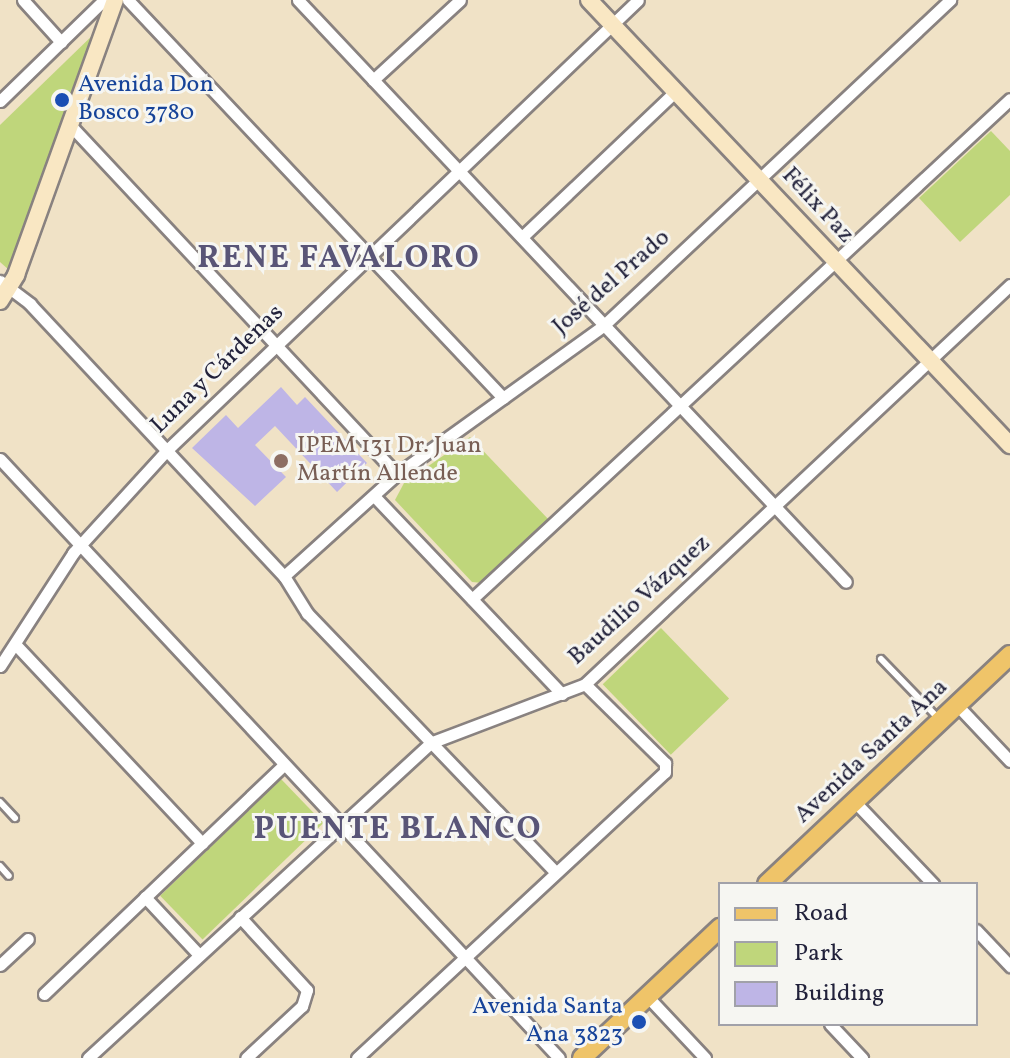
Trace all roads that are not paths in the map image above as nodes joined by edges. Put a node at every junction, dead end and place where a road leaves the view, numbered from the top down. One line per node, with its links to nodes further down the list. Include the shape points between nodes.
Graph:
1 (23, 0): 11 (street)
2 (104, 0): 11 (street)
3 (115, 0): 16 (main road)
4 (128, 0): 20 (street)
5 (298, 0): 12 (street)
6 (460, 0): 12 (street)
7 (589, 0): 10 (main road, Félix Paz)
8 (638, 0): 10 (street, Luna y Cárdenas)
9 (950, 0): 18 (street, José del Prado)
10 (612, 24): 13 (main road, Félix Paz); 17 (street, Luna y Cárdenas)
11 (61, 42): 15 (street)
12 (373, 80): 17 (street)
13 (676, 91): 18 (main road, Félix Paz); 19 (street)
14 (1010, 99): 21 (street)
15 (0, 101)
16 (71, 126): 23 (main road); 25 (street)
17 (457, 169): 19 (street); 20 (street, Luna y Cárdenas)
18 (759, 179): 21 (main road, Félix Paz); 24 (street, José del Prado)
19 (522, 237): 24 (street)
20 (369, 257): 25 (street, Luna y Cárdenas); 27 (street)
21 (836, 262): 26 (main road, Félix Paz); 28 (street)
22 (1010, 285): 26 (street, Baudilio Vázquez)
23 (3, 290): 30 (street, via 30,304)
24 (604, 325): 27 (street, José del Prado); 28 (street)
25 (274, 345): 30 (street, Luna y Cárdenas); 32 (street)
26 (931, 359): 29 (main road, Félix Paz); 34 (street, Baudilio Vázquez)
27 (503, 398): 32 (street, José del Prado)
28 (680, 405): 34 (street); 38 (street)
29 (1010, 445)
30 (167, 450): 35 (street, Luna y Cárdenas); 36 (street)
31 (0, 459): 35 (street)
32 (397, 474): 33 (street, José del Prado)
33 (374, 496): 36 (street, José del Prado); 38 (street)
34 (775, 506): 37 (street); 43 (street, Baudilio Vázquez)
35 (78, 546): 39 (street, Luna y Cárdenas); 49 (street)
36 (284, 576): 47 (street, via 307,613)
37 (846, 582)
38 (472, 599): 44 (street)
39 (16, 645): 42 (street, Luna y Cárdenas); 54 (street)
40 (1010, 655): 45 (main road, Avenida Santa Ana)
41 (881, 659): 46 (lane)
42 (0, 666)
43 (585, 684): 44 (street, Baudilio Vázquez); 56 (street, via 665,763 665,772)
44 (562, 694): 47 (street, Baudilio Vázquez)
45 (957, 705): 46 (main road, Avenida Santa Ana); 48 (street)
46 (940, 721): 50 (main road, Avenida Santa Ana)
47 (430, 743): 53 (street, Baudilio Vázquez); 56 (street)
48 (1010, 761)
49 (284, 765): 53 (street); 54 (street)
50 (854, 801): 58 (main road, Avenida Santa Ana); 59 (street)
51 (0, 802): 52 (lane)
52 (15, 818)
53 (339, 824): 61 (street, Baudilio Vázquez); 66 (street)
54 (202, 843): 60 (street)
55 (0, 866): 57 (lane)
56 (555, 872): 66 (street)
57 (9, 876)
58 (769, 882)
59 (931, 882)
60 (145, 897): 65 (street); 69 (street)
61 (240, 917): 65 (street, Baudilio Vázquez); 73 (street, via 301,983 307,999)
62 (718, 930): 70 (main road)
63 (978, 932): 68 (street)
64 (28, 939): 67 (street)
65 (199, 955): 72 (street, Baudilio Vázquez)
66 (465, 956): 74 (street); 75 (street)
67 (0, 965)
68 (1010, 966)
69 (44, 994)
70 (647, 996): 76 (main road); 77 (street)
71 (832, 1026): 78 (street)
72 (88, 1058)
73 (246, 1058)
74 (357, 1058)
75 (559, 1058)
76 (582, 1058)
77 (705, 1058)
78 (862, 1058)

